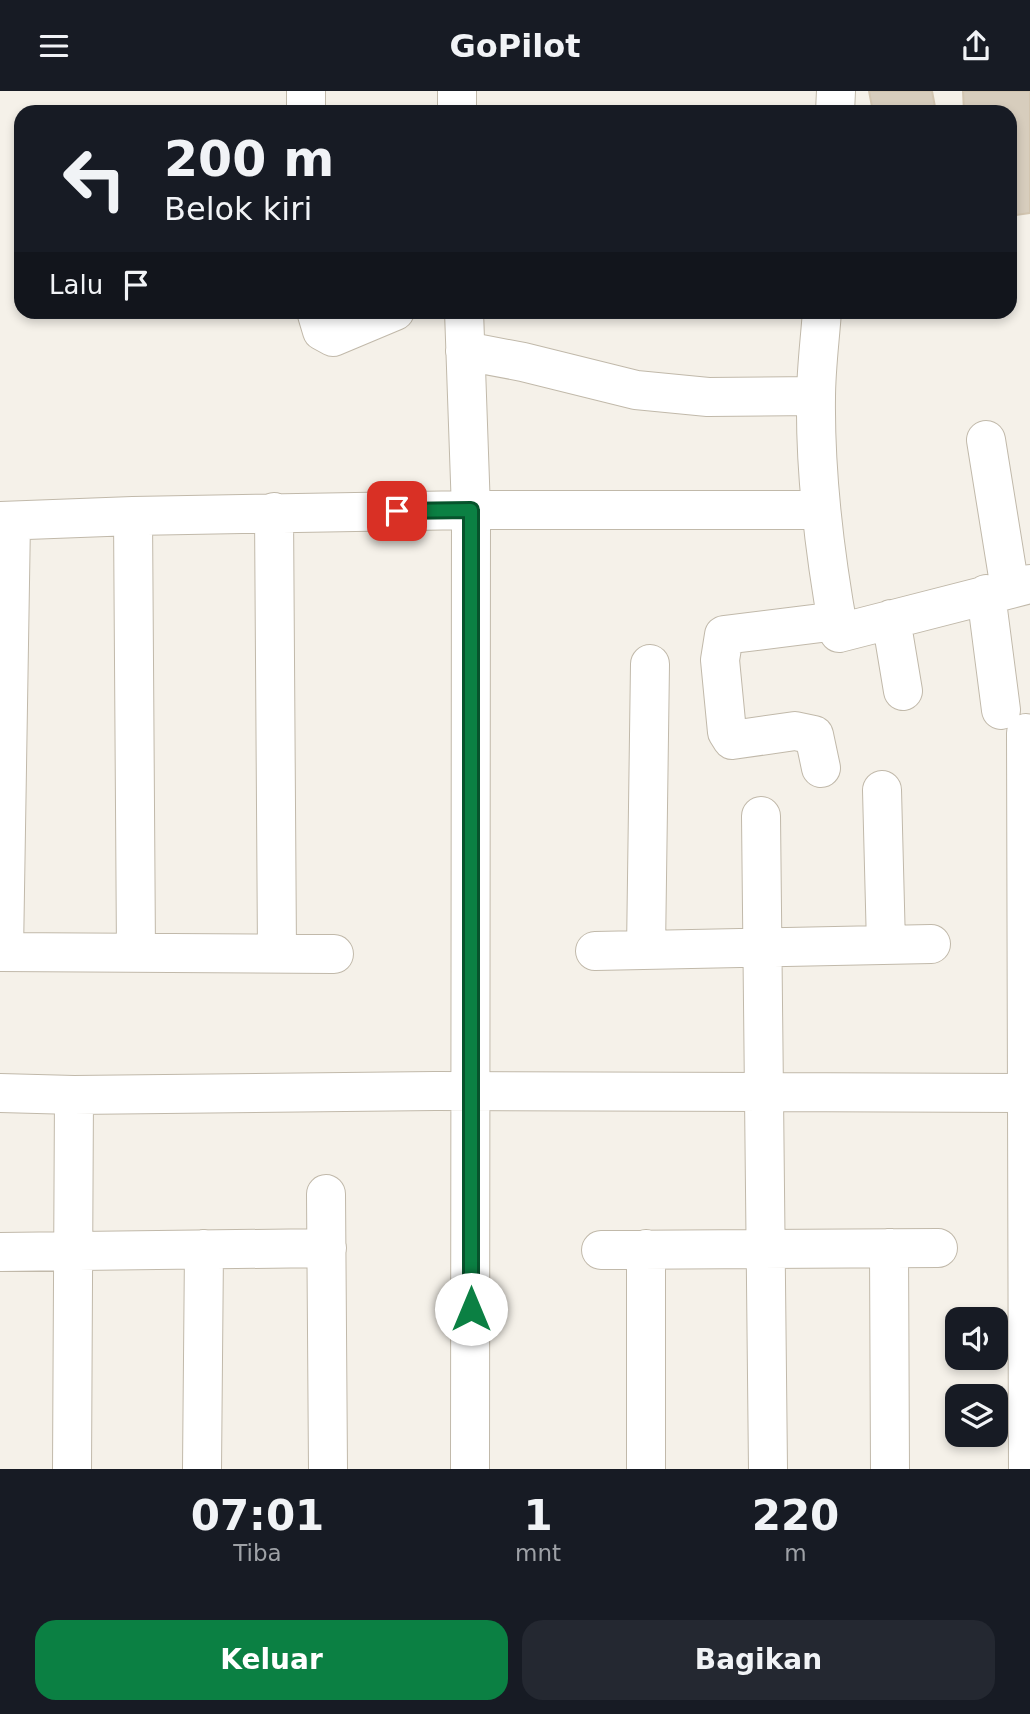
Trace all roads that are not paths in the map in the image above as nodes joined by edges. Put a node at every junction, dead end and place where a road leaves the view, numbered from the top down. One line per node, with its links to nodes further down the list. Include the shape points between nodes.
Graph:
1 (318, 319): 2 (street, via 322,331 333,337)
2 (376, 319)
3 (464, 319): 5 (street)
4 (821, 319): 6 (street)
5 (465, 351): 6 (street, via 636,390 708,397); 8 (street)
6 (816, 396): 9 (street)
7 (986, 440): 13 (street)
8 (471, 510): 9 (street); 10 (street); 30 (street)
9 (821, 510): 15 (street)
10 (274, 512): 11 (street); 28 (street)
11 (133, 516): 12 (street); 27 (street)
12 (6, 521): 26 (street)
13 (1009, 589): 14 (street); 33 (street)
14 (891, 619): 15 (street, via 839,633); 17 (street)
15 (836, 621): 18 (street, via 724,635 720,660 727,732 732,740 795,731 814,735)
16 (650, 664): 24 (street)
17 (903, 691)
18 (821, 768)
19 (882, 790): 22 (street)
20 (761, 816): 23 (street)
21 (931, 944): 22 (street)
22 (886, 945): 23 (street)
23 (762, 947): 24 (street); 32 (street)
24 (646, 950): 25 (street)
25 (595, 951)
26 (2, 952): 27 (street)
27 (136, 952): 28 (street)
28 (277, 953): 29 (street)
29 (334, 954)
30 (471, 1091): 32 (street); 34 (street); 48 (street)
31 (0, 1093): 34 (street)
32 (764, 1093): 33 (street); 41 (street)
33 (1029, 1093): 52 (street)
34 (74, 1095): 42 (street)
35 (326, 1194): 36 (street)
36 (327, 1248): 39 (street); 47 (street)
37 (889, 1248): 38 (street); 41 (street); 51 (street)
38 (938, 1248)
39 (204, 1249): 42 (street); 46 (street)
40 (646, 1249): 41 (street); 43 (street); 49 (street)
41 (767, 1249): 50 (street)
42 (74, 1250): 44 (street); 45 (street)
43 (601, 1250)
44 (0, 1252)
45 (72, 1469)
46 (202, 1469)
47 (328, 1469)
48 (471, 1469)
49 (646, 1469)
50 (768, 1469)
51 (890, 1469)
52 (1028, 1469)

